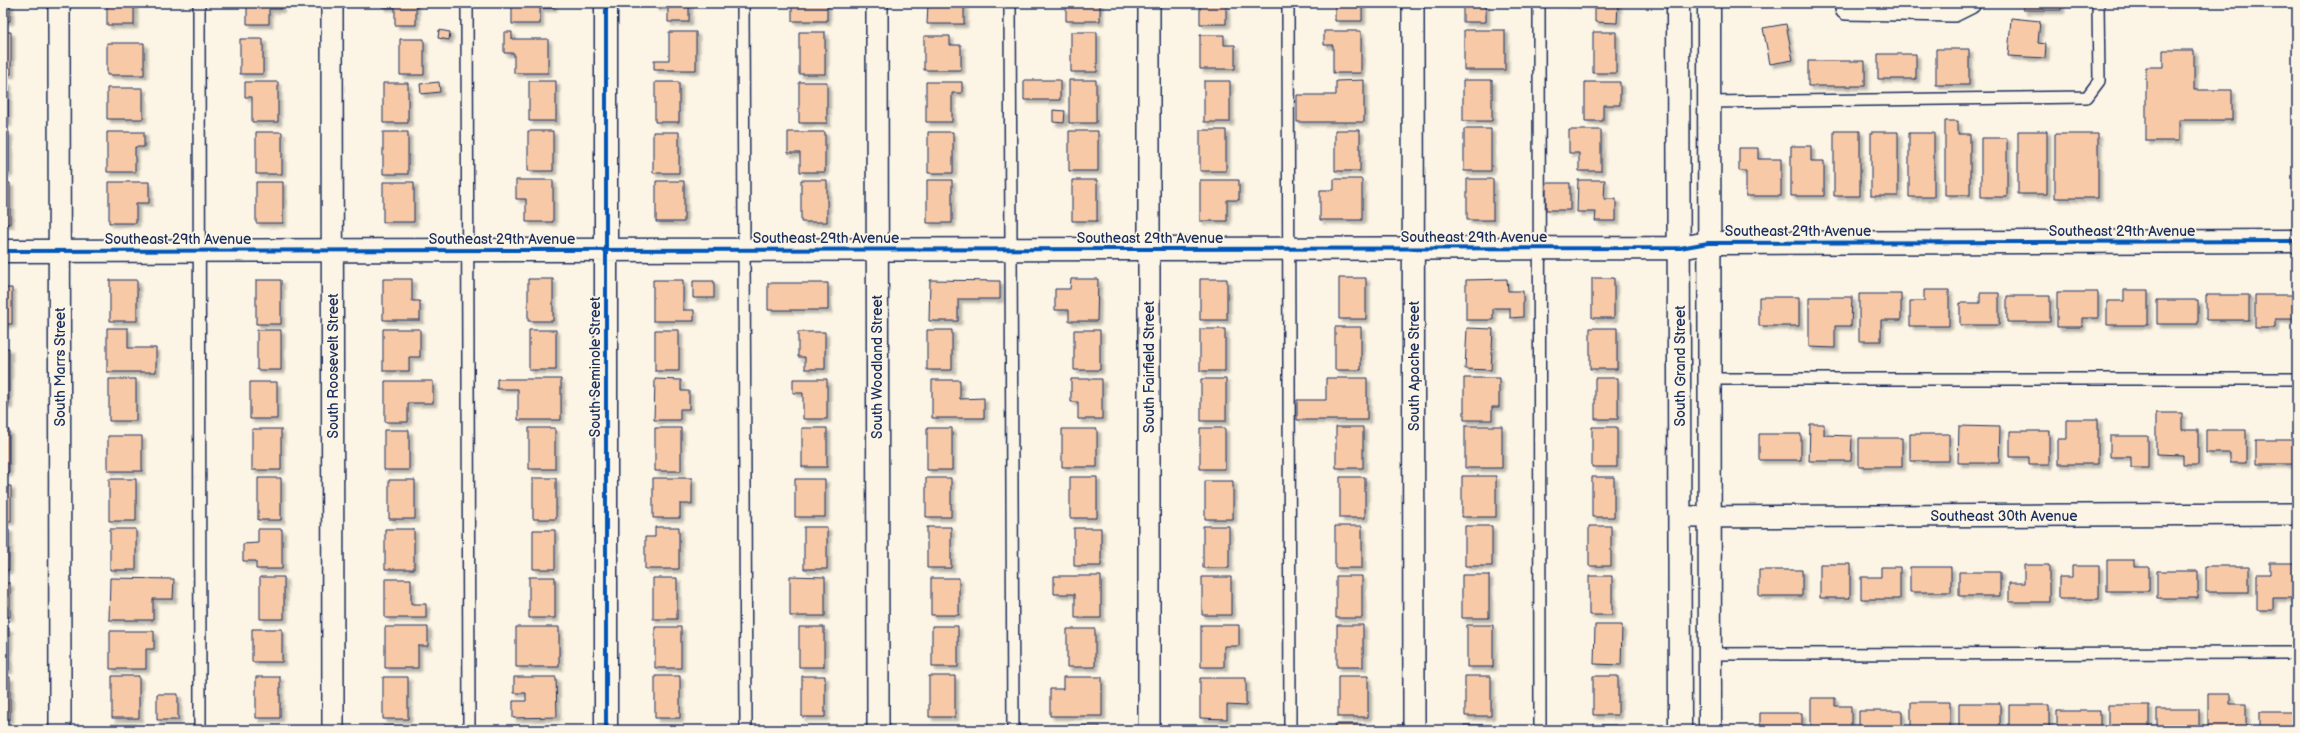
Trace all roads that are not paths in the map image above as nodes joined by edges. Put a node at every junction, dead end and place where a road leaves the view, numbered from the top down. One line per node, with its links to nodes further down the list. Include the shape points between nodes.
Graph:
1 (59, 3): 28 (street, South Marrs Street)
2 (199, 3): 29 (lane)
3 (332, 3): 30 (street, South Roosevelt Street)
4 (467, 3): 31 (lane)
5 (606, 3): 32 (street, South Seminole Street)
6 (743, 3): 33 (lane)
7 (877, 3): 24 (street, South Woodland Street)
8 (1010, 3): 25 (lane)
9 (1149, 3): 26 (street, South Fairfield Street)
10 (1288, 3): 27 (lane)
11 (1413, 3): 21 (street, South Apache Street)
12 (1539, 3): 22 (lane)
13 (1678, 3): 23 (street, South Grand Street)
14 (1709, 3): 18 (street, South Grand Street)
15 (1970, 3): 17 (street, via 1954,11)
16 (2098, 3): 18 (lane, via 2099,81 2087,97)
17 (1846, 8)
18 (1709, 102): 20 (street, South Grand Street)
19 (2297, 241): 20 (street, Southeast 29th Avenue)
20 (1708, 243): 23 (street, Southeast 29th Avenue); 35 (street, South Grand Street)
21 (1414, 248): 22 (street, Southeast 29th Avenue); 27 (street, Southeast 29th Avenue); 52 (street, South Apache Street)
22 (1538, 248): 23 (street, Southeast 29th Avenue); 53 (lane)
23 (1680, 248): 38 (street, South Grand Street)
24 (877, 249): 25 (street, Southeast 29th Avenue); 33 (street, Southeast 29th Avenue); 48 (street, South Woodland Street)
25 (1010, 249): 26 (street, Southeast 29th Avenue); 49 (lane)
26 (1149, 249): 27 (street, Southeast 29th Avenue); 50 (street, South Fairfield Street)
27 (1289, 249): 51 (lane)
28 (59, 250): 29 (street, Southeast 29th Avenue); 34 (street, Southeast 29th Avenue); 42 (street, South Marrs Street)
29 (199, 250): 30 (street, Southeast 29th Avenue); 43 (lane)
30 (333, 250): 31 (street, Southeast 29th Avenue); 44 (street, South Roosevelt Street)
31 (466, 250): 32 (street, Southeast 29th Avenue); 45 (lane)
32 (606, 250): 33 (street, Southeast 29th Avenue); 46 (street, South Seminole Street)
33 (744, 250): 47 (lane)
34 (3, 251)
35 (1709, 379): 36 (lane); 39 (street, South Grand Street)
36 (2297, 379)
37 (2297, 514): 39 (street, Southeast 30th Avenue)
38 (1680, 517): 39 (street, Southeast 30th Avenue); 54 (street, South Grand Street)
39 (1710, 517): 41 (street, South Grand Street)
40 (2297, 653): 41 (lane)
41 (1710, 654): 55 (street, South Grand Street)
42 (60, 730)
43 (200, 730)
44 (333, 730)
45 (469, 730)
46 (606, 730)
47 (746, 730)
48 (878, 730)
49 (1013, 730)
50 (1149, 730)
51 (1290, 730)
52 (1414, 730)
53 (1540, 730)
54 (1680, 730)
55 (1710, 730)

